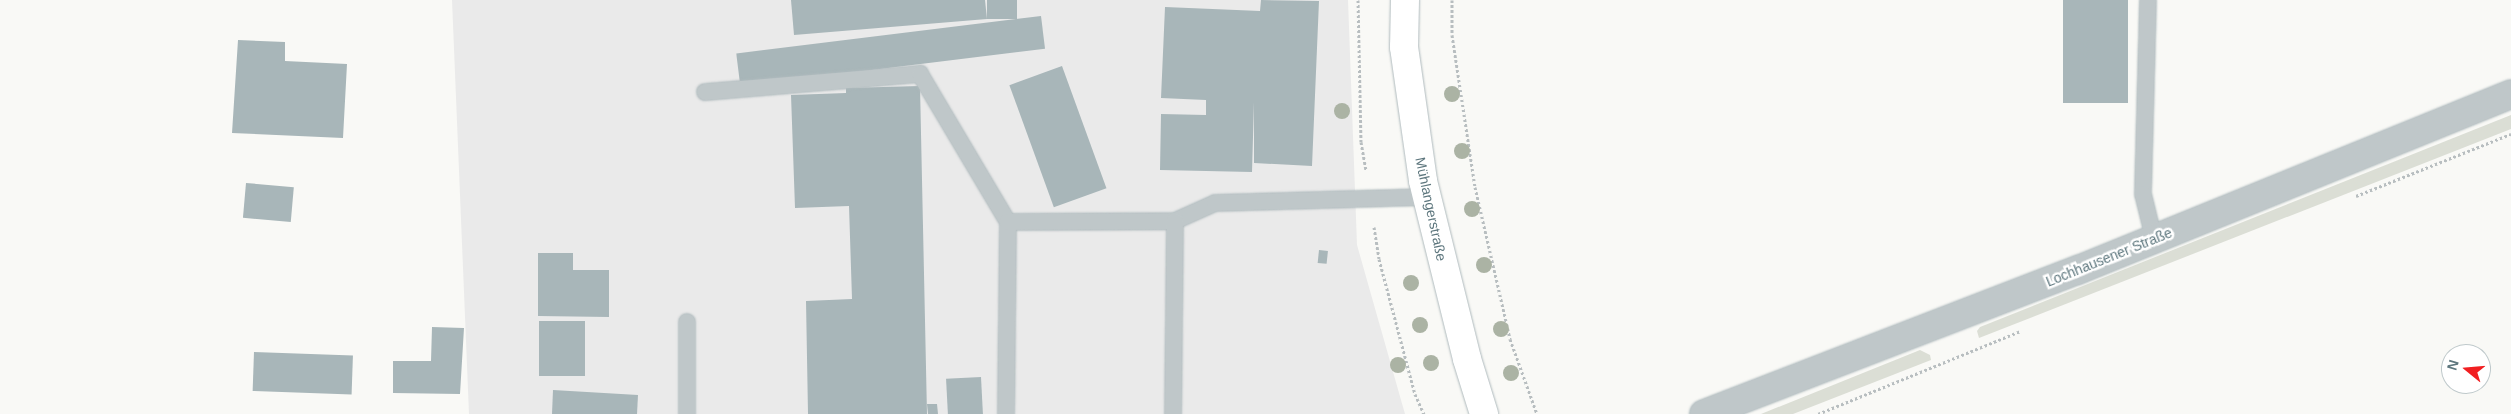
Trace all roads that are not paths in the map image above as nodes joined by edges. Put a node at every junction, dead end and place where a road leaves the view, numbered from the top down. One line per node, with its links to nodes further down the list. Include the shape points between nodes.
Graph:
1 (1405, 0): 5 (main road, Mühlangerstraße, via 1404,47)
2 (2148, 0): 8 (lane, via 2143,194)
3 (705, 92): 7 (lane, via 920,74)
4 (2511, 94): 8 (street, Lochhausener Straße)
5 (1427, 197): 6 (lane, via 1214,203); 13 (main road, Mühlangerstraße)
6 (1175, 221): 7 (lane); 12 (lane)
7 (1008, 222): 11 (lane)
8 (2154, 239): 14 (street, Lochhausener Straße)
9 (687, 322): 10 (lane)
10 (687, 414)
11 (1006, 414)
12 (1173, 414)
13 (1484, 414)
14 (1704, 414)

